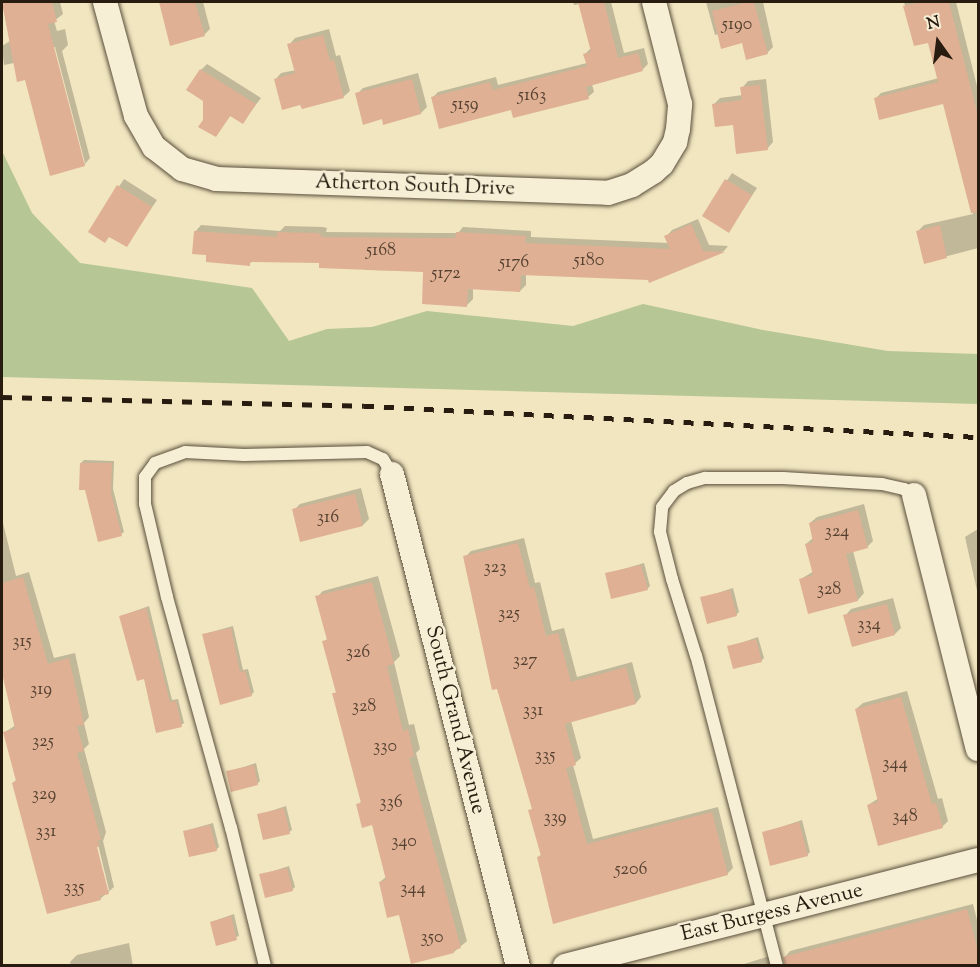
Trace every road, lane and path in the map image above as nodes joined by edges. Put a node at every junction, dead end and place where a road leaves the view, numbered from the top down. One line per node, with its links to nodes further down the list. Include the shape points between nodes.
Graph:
1 (105, 2): 2 (street, Atherton South Drive, via 136,116 154,147 182,169 216,179 608,193 632,185 658,168 675,142 680,104)
2 (654, 2)
3 (392, 474): 8 (lane, via 383,459 367,452 185,452 155,463 145,477 146,504 167,597); 9 (street, South Grand Avenue)
4 (914, 495): 5 (street); 7 (lane, via 882,484 705,478 674,491 662,507 660,532)
5 (978, 748)
6 (978, 860): 7 (street, East Burgess Avenue)
7 (764, 915): 10 (street, East Burgess Avenue); 11 (lane)
8 (265, 966)
9 (518, 966)
10 (565, 966)
11 (777, 966)

